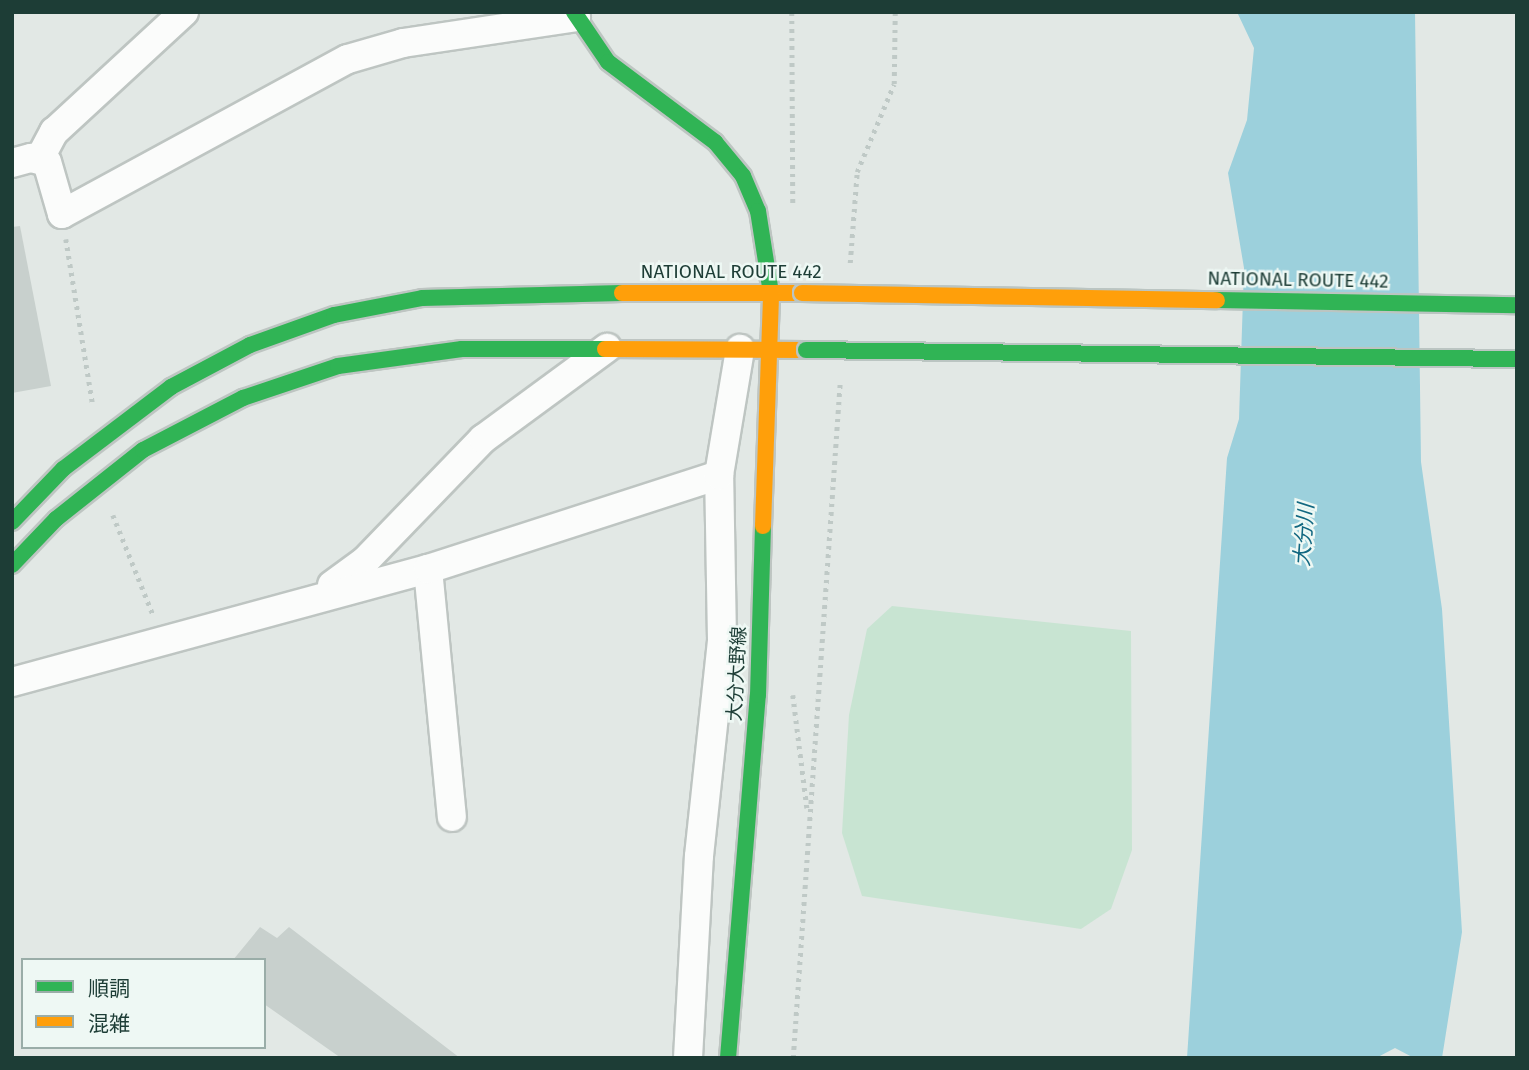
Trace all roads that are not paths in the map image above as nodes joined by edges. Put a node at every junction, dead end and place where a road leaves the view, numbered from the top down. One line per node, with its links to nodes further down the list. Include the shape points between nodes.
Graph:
1 (184, 12): 3 (street, via 54,132)
2 (575, 15): 3 (street, via 403,43 348,60 62,214 50,166); 5 (main road, 大分大野線, via 608,62 715,142 743,176 758,211)
3 (40, 158): 4 (street)
4 (12, 163)
5 (771, 293): 6 (main road, NATIONAL ROUTE 442, bridge); 9 (main road, 大分大野線); 12 (main road, NATIONAL ROUTE 442, via 467,294 334,315 250,345 171,387 83,452)
6 (1517, 305)
7 (607, 348): 8 (main road); 13 (main road, via 418,352 338,366 265,389 143,450 56,519); 15 (street, via 482,439 365,561)
8 (740, 349): 9 (main road); 11 (street)
9 (771, 349): 10 (main road, bridge); 19 (main road, 大分大野線, via 758,695)
10 (1517, 359)
11 (719, 475): 14 (street); 18 (street, via 722,640 699,856)
12 (12, 522)
13 (12, 565)
14 (428, 569): 15 (street); 17 (street)
15 (301, 599): 16 (street)
16 (12, 682)
17 (453, 817)
18 (688, 1058)
19 (728, 1058)

